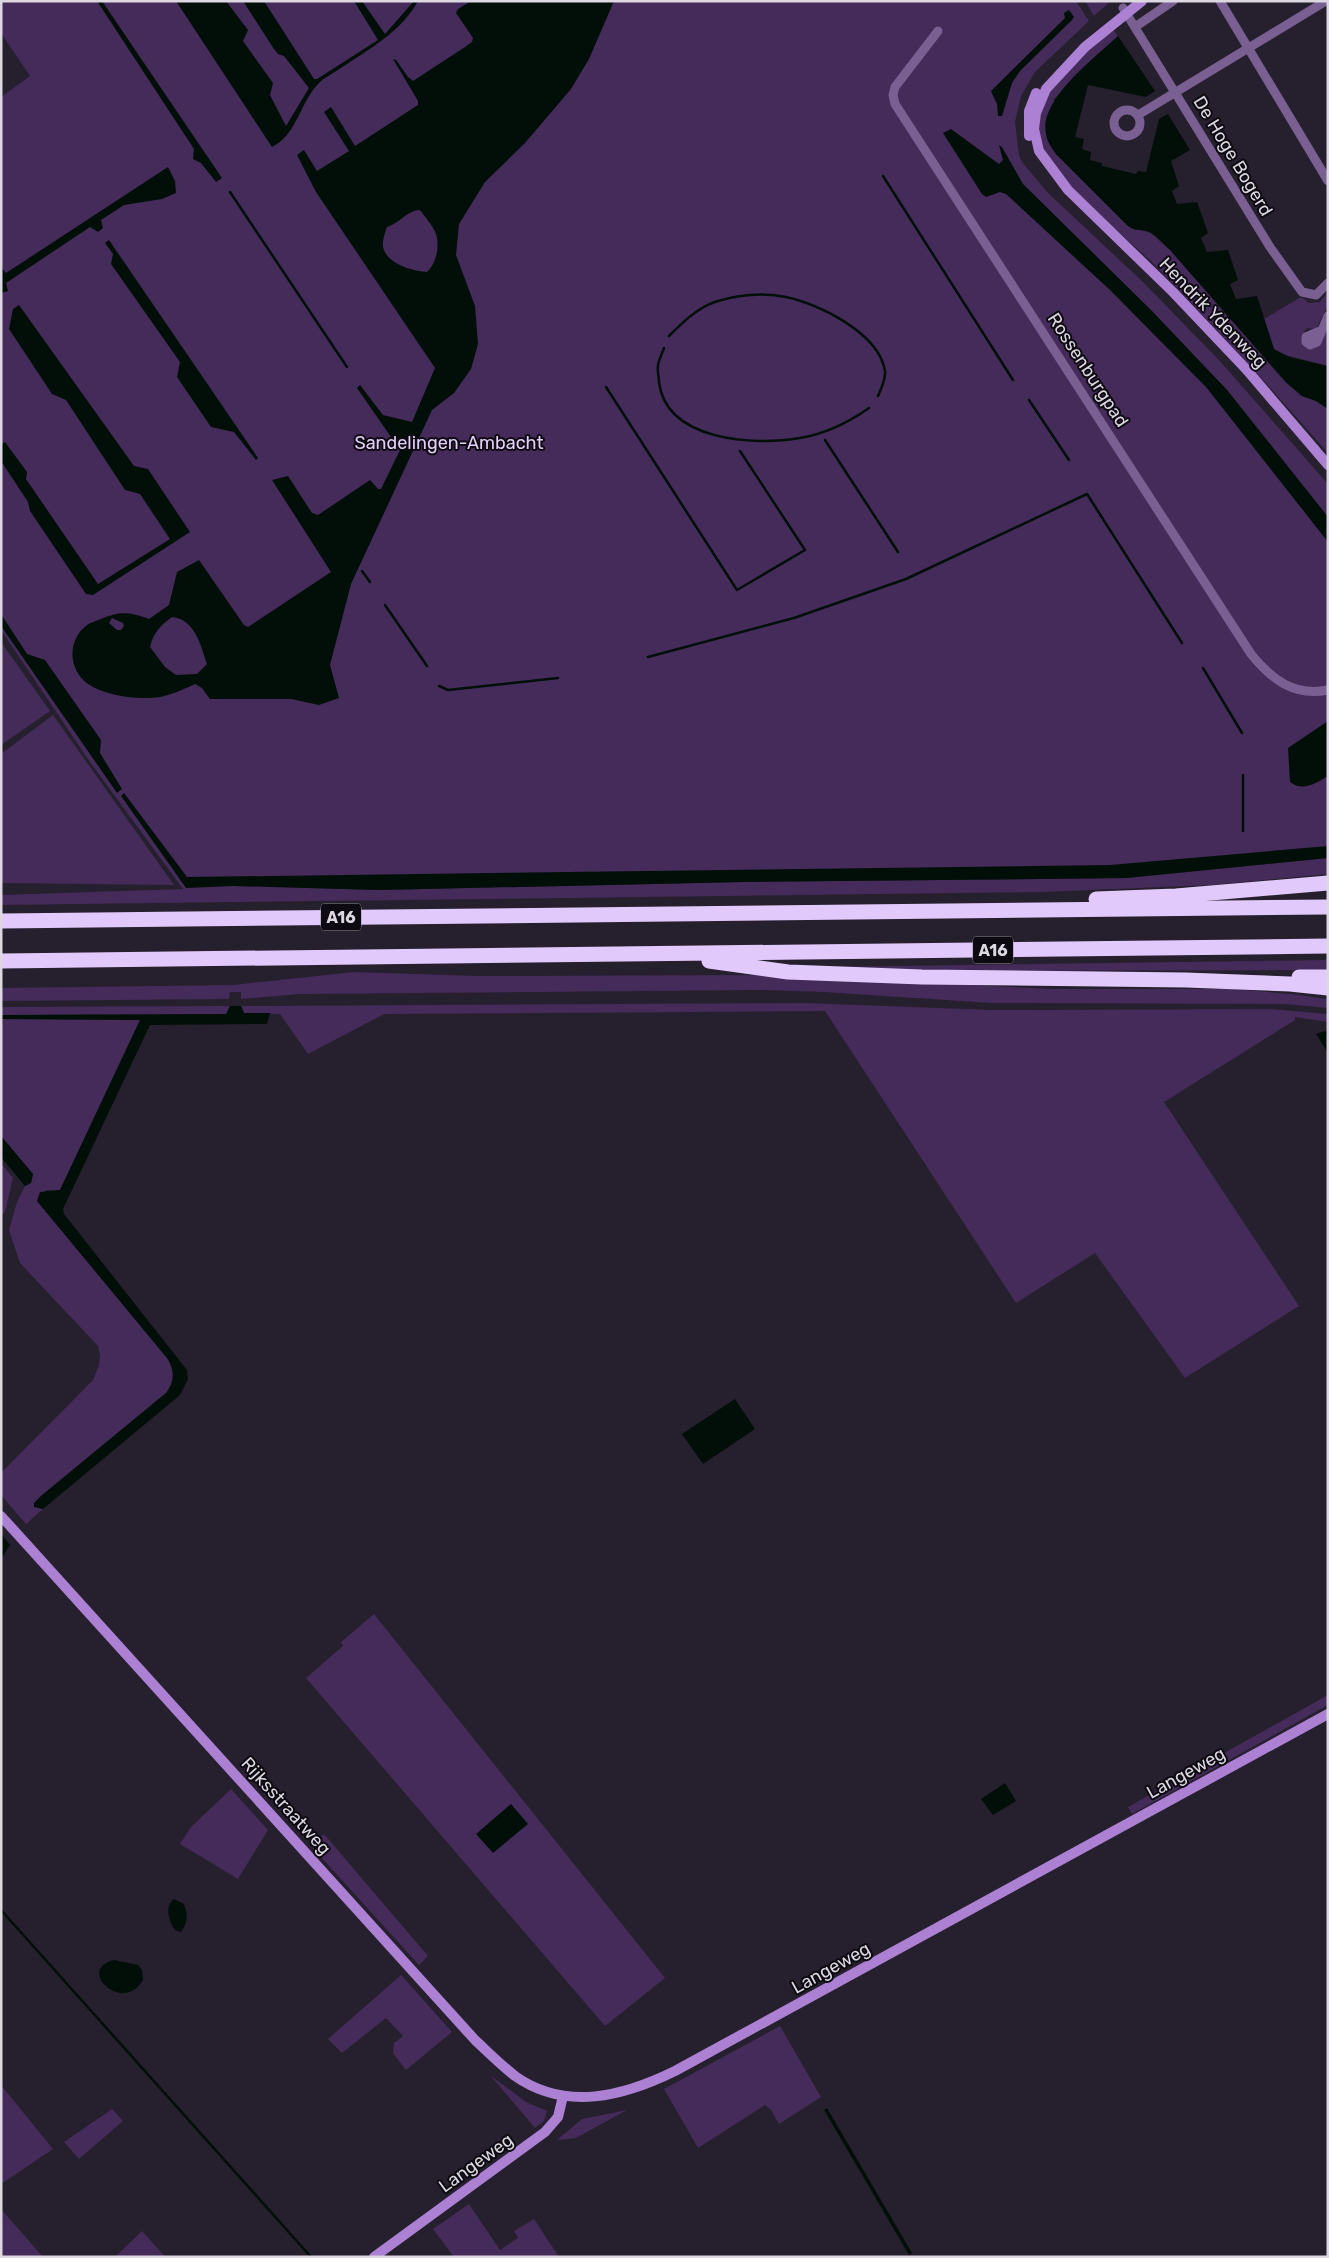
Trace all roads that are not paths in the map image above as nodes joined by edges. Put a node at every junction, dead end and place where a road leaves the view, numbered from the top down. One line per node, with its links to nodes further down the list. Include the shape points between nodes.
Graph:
1 (1142, 1): 5 (main road, Hendrik Ydenweg)
2 (1173, 1): 6 (street)
3 (1220, 1): 8 (street)
4 (1326, 1): 8 (street)
5 (1127, 7): 6 (street, De Hoge Bogerd); 15 (main road, Hendrik Ydenweg, via 1052,71 1038,89 1029,111 1028,133 1036,158 1060,186 1068,190 1193,313)
6 (1135, 26): 9 (street, De Hoge Bogerd)
7 (938, 31): 16 (street, Rossenburgpad, via 895,87 895,104 1251,654 1265,672 1281,684 1297,690)
8 (1248, 47): 9 (street); 11 (street)
9 (1175, 92): 10 (street); 12 (street, De Hoge Bogerd, via 1270,248 1302,292 1316,294)
10 (1138, 115)
11 (1328, 181)
12 (1328, 284)
13 (1328, 316): 14 (street)
14 (1320, 331)
15 (1328, 465)
16 (1328, 690)
17 (1328, 883): 19 (highway, A16, via 1094,899)
18 (1328, 907): 19 (highway, A16)
19 (1059, 910): 20 (highway, A16)
20 (1, 921)
21 (1328, 946): 22 (highway, A16)
22 (658, 954): 23 (highway, A16); 25 (highway, A16, via 788,972)
23 (1, 961)
24 (1328, 977): 25 (highway, A16)
25 (1186, 980): 26 (highway, A16)
26 (1328, 988)
27 (1, 1516): 29 (main road, Rijksstraatweg, via 475,2040 517,2077)
28 (1328, 1714): 29 (main road, Langeweg, via 675,2071 646,2085 610,2096)
29 (562, 2096): 30 (main road, Langeweg, via 558,2117 544,2132)
30 (374, 2257)

